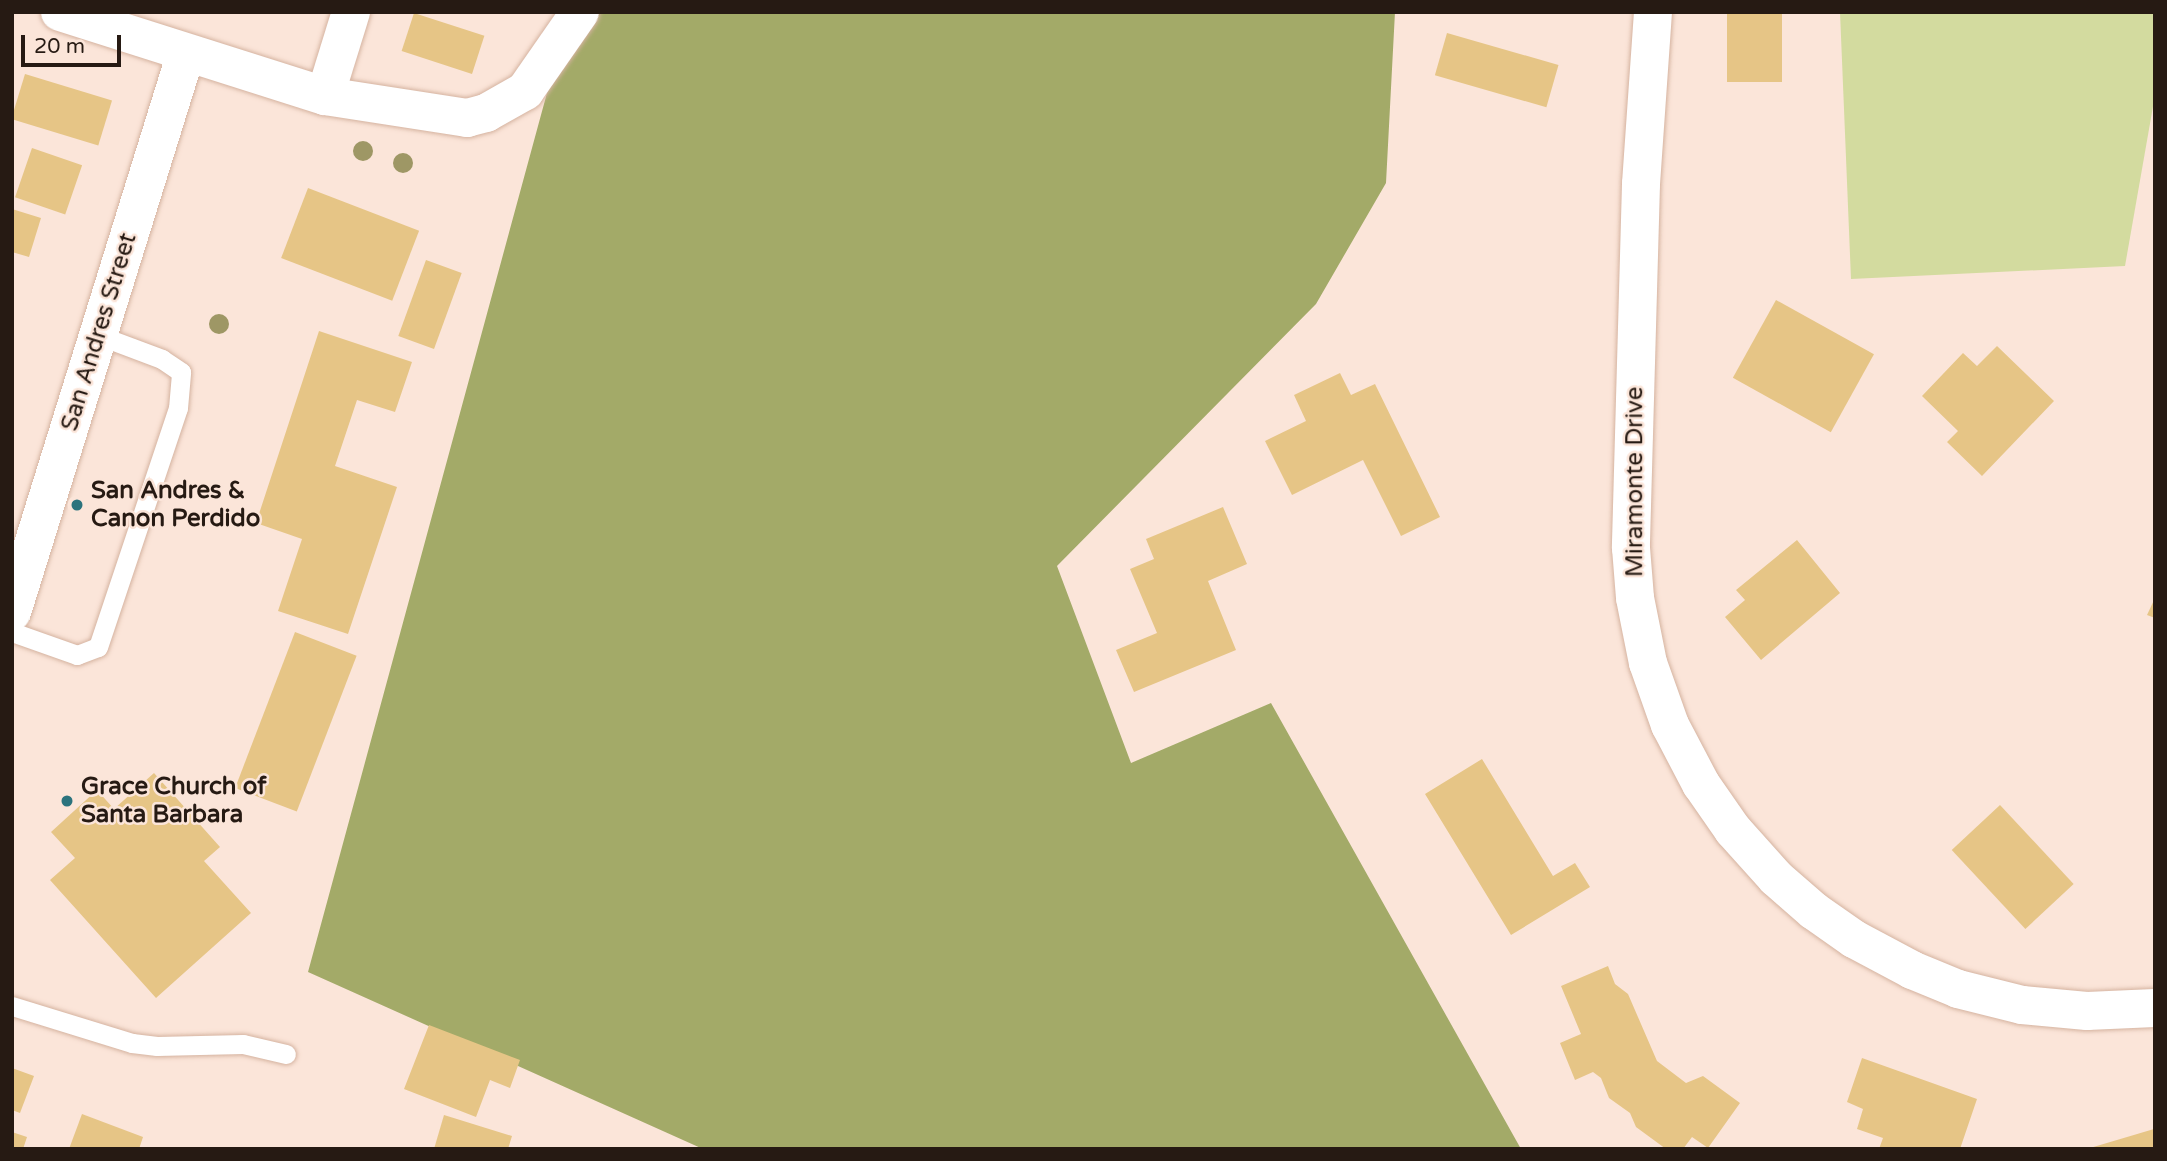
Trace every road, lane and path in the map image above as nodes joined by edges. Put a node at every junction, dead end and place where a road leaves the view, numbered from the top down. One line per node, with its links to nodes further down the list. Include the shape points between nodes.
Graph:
1 (60, 12): 5 (street)
2 (351, 12): 6 (street)
3 (580, 12): 6 (street, via 525,91 486,113 448,117)
4 (1653, 12): 11 (street, Miramonte Drive, via 1641,184 1631,548 1648,663 1670,725 1700,784 1732,830 1776,878 1854,939 1958,989 2022,1005 2087,1011)
5 (186, 53): 6 (street); 7 (street, San Andres Street)
6 (325, 96)
7 (98, 335): 8 (street, San Andres Street); 9 (lane, via 162,359 181,372 178,408 98,648 77,654)
8 (12, 612)
9 (12, 632)
10 (12, 1006): 12 (lane, via 132,1043 243,1044)
11 (2155, 1009)
12 (286, 1054)

